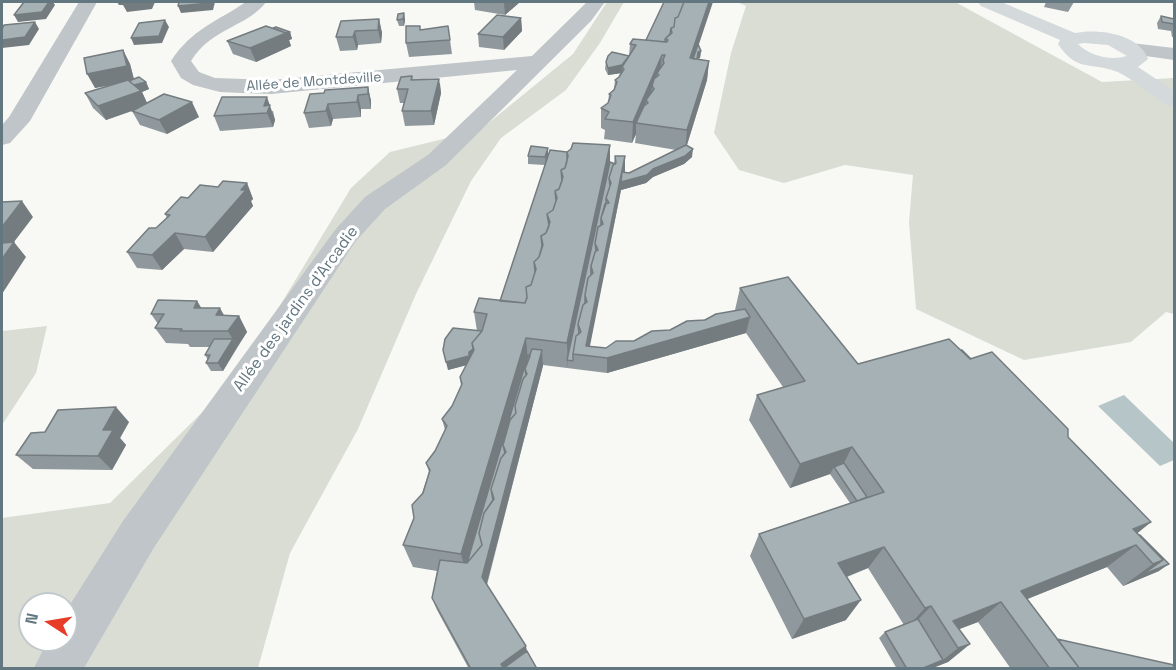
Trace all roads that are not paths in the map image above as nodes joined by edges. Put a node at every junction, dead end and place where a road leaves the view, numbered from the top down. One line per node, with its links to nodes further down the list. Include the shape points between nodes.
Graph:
1 (88, 2): 11 (street, via 18,121)
2 (256, 2): 8 (street, Allée de Montdeville, via 196,39 186,50 181,61 190,75 236,87 271,87)
3 (596, 2): 7 (street, Allée des jardins d'Arcadie)
4 (987, 2): 6 (main road, via 1072,39 1106,39)
5 (1174, 54): 6 (street)
6 (1125, 57): 10 (main road)
7 (537, 62): 8 (street, Allée de Montdeville); 9 (street, Allée des jardins d'Arcadie)
8 (447, 71): 9 (street, Allée de Montdeville, via 488,76)
9 (514, 85): 12 (street, Allée des jardins d'Arcadie, via 437,160 375,203 345,236 138,535)
10 (1174, 100)
11 (2, 138)
12 (58, 669)

